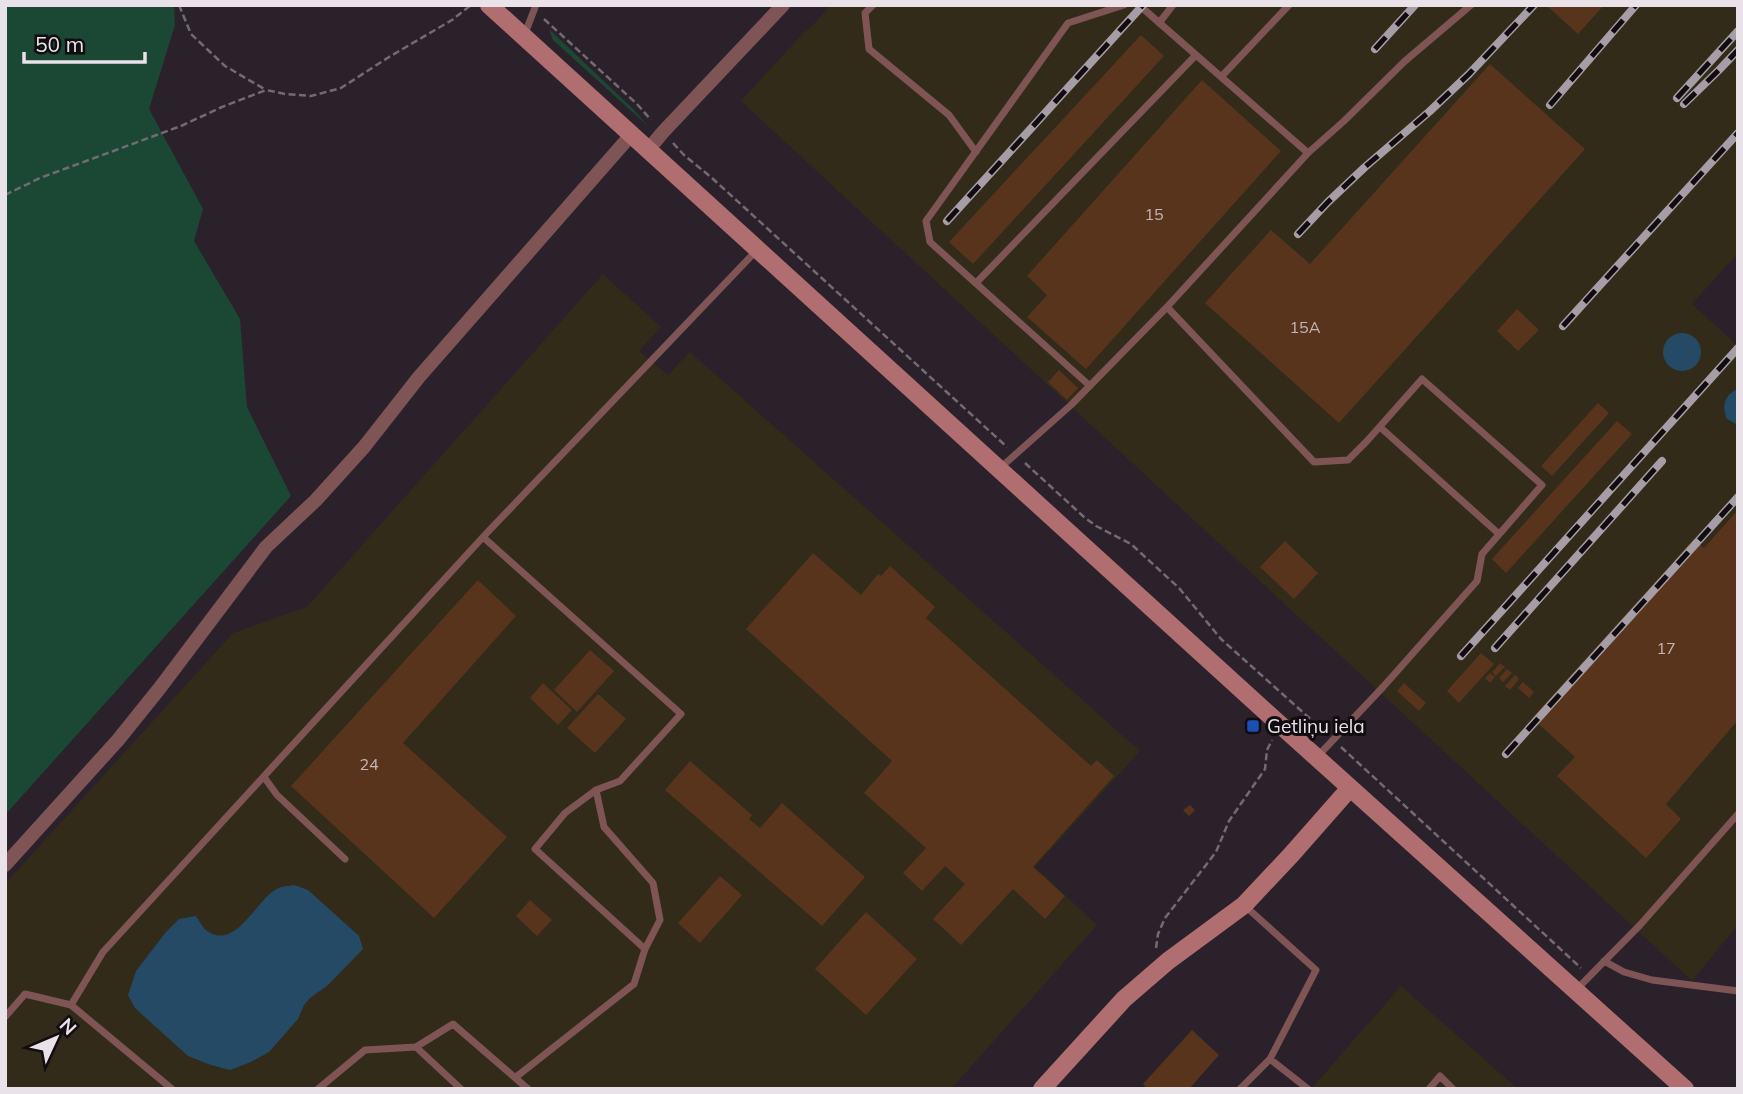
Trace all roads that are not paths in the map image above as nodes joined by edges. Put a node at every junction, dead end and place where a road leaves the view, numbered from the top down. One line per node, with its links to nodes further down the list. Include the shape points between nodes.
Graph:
1 (489, 5): 11 (main road)
2 (783, 5): 15 (street)
3 (873, 5): 16 (lane, via 865,13 869,49 949,115)
4 (1124, 5): 16 (lane, via 1068,23)
5 (1139, 5): 10 (lane)
6 (1172, 5): 10 (lane)
7 (1289, 5): 13 (lane)
8 (1471, 5): 17 (lane)
9 (534, 7): 11 (lane)
10 (1159, 23): 12 (lane)
11 (524, 37): 14 (main road)
12 (1196, 55): 13 (lane); 19 (lane)
13 (1221, 77): 17 (lane)
14 (631, 135): 15 (main road); 32 (street, via 419,377 364,447 266,547 118,740)
15 (648, 150): 18 (main road)
16 (976, 152): 19 (lane, via 926,221 930,242)
17 (1308, 153): 20 (lane)
18 (757, 250): 23 (main road); 25 (lane)
19 (976, 284): 21 (lane)
20 (1167, 307): 21 (lane); 22 (lane, via 1314,462 1348,460)
21 (1090, 386): 23 (lane)
22 (1380, 427): 24 (lane); 24 (lane, via 1422,379 1512,458 1542,485)
23 (999, 469): 26 (main road)
24 (1499, 534): 26 (lane, via 1482,554 1477,581)
25 (483, 537): 27 (lane); 29 (lane, via 681,714 620,781)
26 (1316, 757): 28 (main road)
27 (264, 777): 31 (lane, via 276,795); 38 (lane, via 103,952)
28 (1350, 788): 33 (main road); 36 (main road)
29 (596, 790): 34 (lane, via 604,827 653,883 660,920); 34 (lane, via 565,813 536,849)
30 (1738, 814): 35 (lane)
31 (345, 859)
32 (5, 865)
33 (1244, 905): 41 (lane, via 1315,970); 47 (main road, via 1124,999)
34 (645, 949): 42 (lane, via 634,984)
35 (1604, 961): 36 (lane); 37 (lane, via 1652,980)
36 (1576, 990): 52 (main road)
37 (1738, 991)
38 (71, 1004): 39 (lane, via 25,994); 43 (lane)
39 (5, 1017)
40 (416, 1047): 42 (lane, via 453,1024); 44 (lane, via 365,1050); 45 (lane)
41 (1270, 1059): 48 (lane); 49 (lane)
42 (516, 1077): 46 (lane)
43 (172, 1089)
44 (318, 1089)
45 (461, 1089)
46 (528, 1089)
47 (1042, 1089)
48 (1240, 1089)
49 (1308, 1089)
50 (1429, 1089): 51 (lane, via 1440,1076)
51 (1453, 1089)
52 (1685, 1089)

